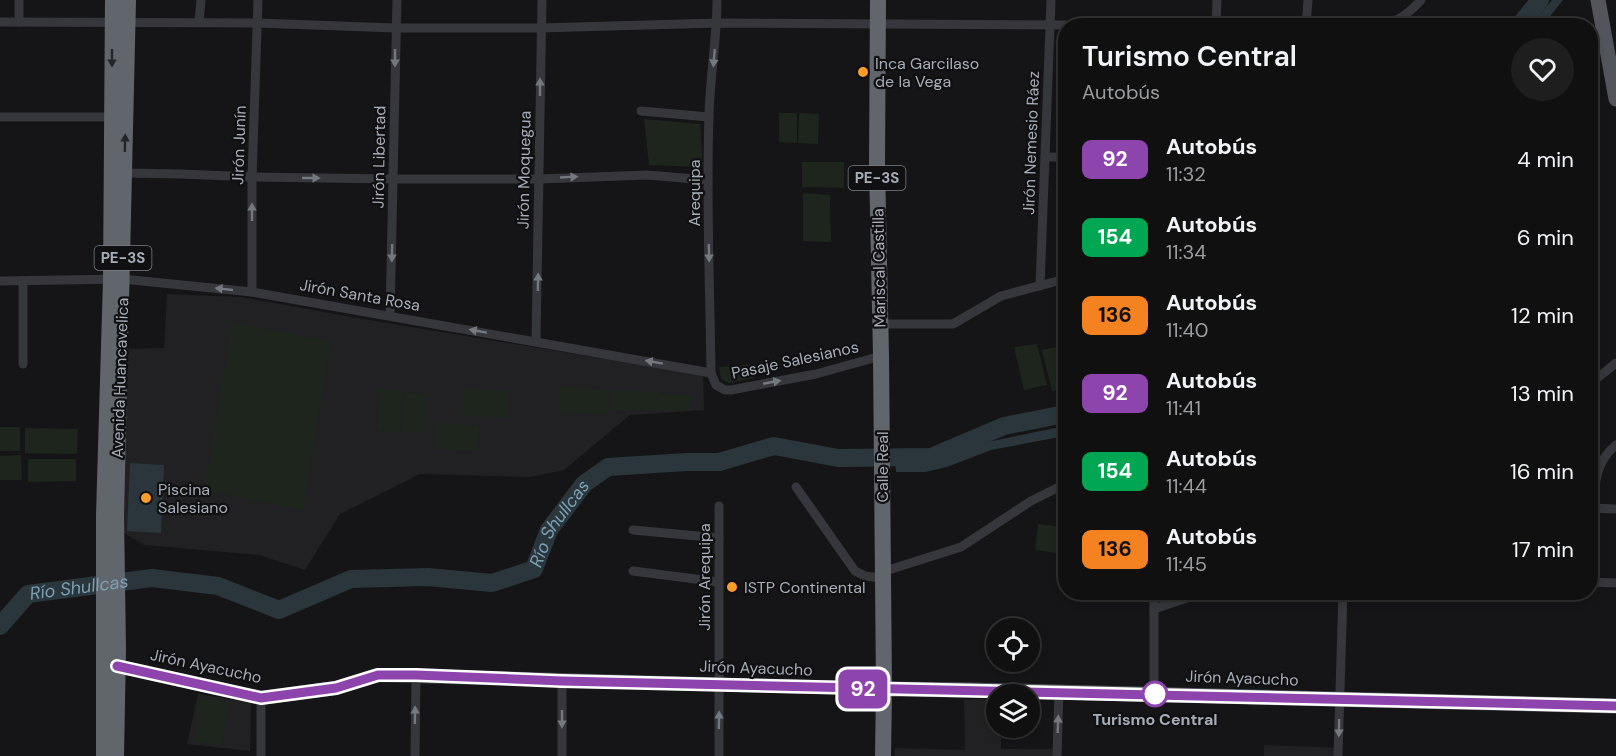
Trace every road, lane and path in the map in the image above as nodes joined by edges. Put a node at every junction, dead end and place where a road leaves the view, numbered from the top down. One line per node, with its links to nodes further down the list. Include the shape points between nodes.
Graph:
1 (19, 0): 19 (street)
2 (113, 0): 20 (highway, Avenida Huancavelica / PE-3S)
3 (128, 0): 20 (highway, Avenida Huancavelica / PE-3S)
4 (201, 0): 21 (street)
5 (258, 0): 22 (street, Jirón Junín)
6 (397, 0): 27 (street, Jirón Libertad)
7 (542, 0): 28 (street, Jirón Moquegua)
8 (717, 0): 23 (street, Arequipa)
9 (878, 0): 24 (highway, Mariscal Castilla / PE-3S)
10 (1051, 0): 25 (street, Jirón Nemesio Ráez)
11 (1216, 0): 15 (street)
12 (1308, 0): 16 (street)
13 (1421, 0): 17 (street)
14 (1598, 0): 29 (main road)
15 (1216, 18)
16 (1307, 18)
17 (1401, 18)
18 (0, 22): 19 (street)
19 (19, 22): 20 (street)
20 (120, 22): 21 (street); 32 (highway, Avenida Huancavelica / PE-3S, one-way to 32); 36 (highway, Avenida Huancavelica / PE-3S, one-way to 20)
21 (200, 22): 22 (street)
22 (258, 22): 27 (street); 37 (street, Jirón Junín)
23 (717, 23): 24 (street); 28 (street); 33 (street, Arequipa, one-way to 33)
24 (879, 24): 25 (street); 48 (highway, Mariscal Castilla / PE-3S, via 876,165)
25 (1051, 24): 26 (street); 34 (street, Jirón Nemesio Ráez)
26 (1058, 24)
27 (395, 28): 28 (street); 38 (street, Jirón Libertad, one-way to 38)
28 (540, 28): 39 (street, Jirón Moquegua, one-way to 28)
29 (1616, 99)
30 (641, 111): 33 (street)
31 (0, 117): 32 (street)
32 (112, 117): 36 (highway, Avenida Huancavelica / PE-3S)
33 (709, 117): 40 (street, Arequipa)
34 (1045, 157): 35 (street); 45 (street, Jirón Nemesio Ráez)
35 (1058, 157)
36 (118, 173): 37 (street); 41 (highway, Avenida Huancavelica / PE-3S)
37 (252, 177): 38 (street, one-way to 38); 46 (street, Jirón Junín, one-way to 37)
38 (393, 179): 39 (street); 47 (street, Jirón Libertad, one-way to 47)
39 (540, 179): 40 (street, one-way to 40, via 647,175); 49 (street, Jirón Moquegua, one-way to 39)
40 (707, 180): 53 (street, Arequipa, one-way to 53)
41 (117, 279): 43 (street, Jirón Santa Rosa); 46 (street, Jirón Santa Rosa, one-way to 41); 74 (highway, Avenida Huancavelica / PE-3S, via 110,516)
42 (0, 281): 43 (street, Jirón Santa Rosa)
43 (23, 281): 52 (street)
44 (1058, 281): 45 (street)
45 (1040, 286): 48 (street, via 1001,296 953,324)
46 (252, 292): 47 (street, Jirón Santa Rosa)
47 (390, 315): 49 (street, Jirón Santa Rosa, one-way to 47)
48 (880, 324): 50 (highway, Mariscal Castilla / PE-3S)
49 (536, 341): 53 (street, Jirón Santa Rosa, one-way to 49)
50 (881, 356): 55 (street, Pasaje Salesianos, one-way to 50, via 731,390 816,374); 66 (highway, Calle Real / PE-3S)
51 (1616, 363): 54 (street)
52 (23, 364)
53 (711, 373): 55 (street, Arequipa)
54 (1598, 378)
55 (716, 385)
56 (1616, 445): 57 (street)
57 (1598, 470)
58 (796, 487): 66 (street, via 855,571 865,576)
59 (1058, 488): 66 (street, via 961,548)
60 (719, 506): 64 (street, Jirón Arequipa)
61 (1598, 508): 62 (street)
62 (1616, 508)
63 (633, 530): 64 (street)
64 (719, 538): 67 (street, Jirón Arequipa)
65 (633, 571): 67 (street)
66 (882, 571): 78 (highway, Calle Real / PE-3S)
67 (719, 582): 77 (street, Jirón Arequipa)
68 (1598, 582): 69 (street)
69 (1616, 583)
70 (1154, 600): 73 (street)
71 (1181, 600): 73 (street)
72 (1343, 600): 82 (street)
73 (1154, 609): 80 (street)
74 (113, 654): 81 (street, Jirón Ayacucho); 84 (highway, Avenida Huancavelica / PE-3S); 85 (highway, Avenida Huancavelica / PE-3S)
75 (416, 675): 76 (street, Jirón Ayacucho); 81 (street, Jirón Ayacucho, via 378,675 336,688); 87 (street, one-way to 75)
76 (562, 681): 77 (street, Jirón Ayacucho); 88 (street, one-way to 88)
77 (720, 685): 78 (street, Jirón Ayacucho); 89 (street, Jirón Arequipa, one-way to 77)
78 (884, 690): 79 (main road, Jirón Ayacucho); 90 (highway, Calle Real / PE-3S)
79 (1059, 692): 80 (main road, Jirón Ayacucho); 91 (street, one-way to 79)
80 (1154, 694): 82 (main road, Jirón Ayacucho)
81 (261, 698): 86 (street)
82 (1339, 699): 83 (main road, Jirón Ayacucho); 92 (street, one-way to 92)
83 (1616, 706)
84 (104, 756)
85 (117, 756)
86 (261, 756)
87 (415, 756)
88 (562, 756)
89 (718, 756)
90 (883, 756)
91 (1057, 756)
92 (1338, 756)

